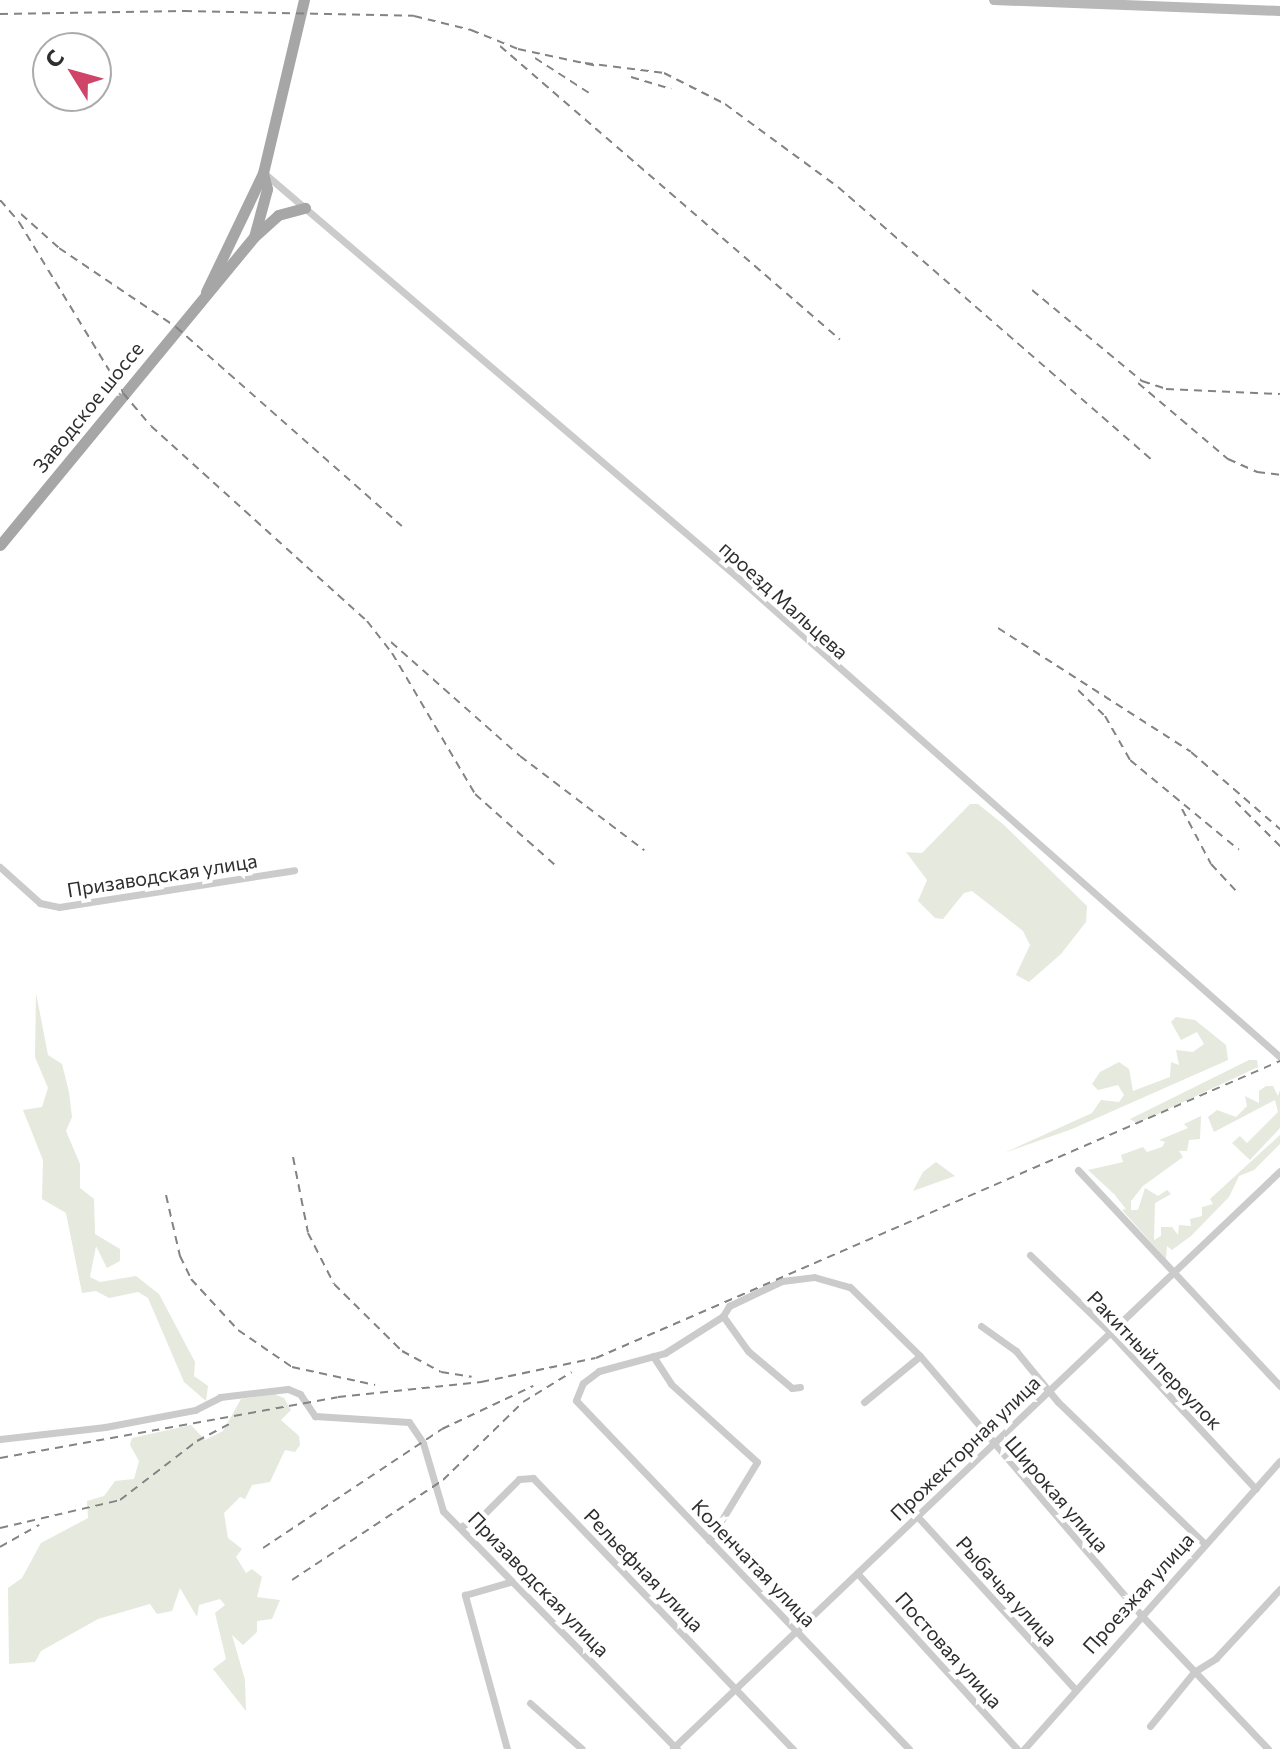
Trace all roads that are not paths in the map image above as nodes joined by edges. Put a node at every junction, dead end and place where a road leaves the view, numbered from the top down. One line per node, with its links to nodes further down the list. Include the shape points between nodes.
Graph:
1 (304, 0): 4 (main road, Заводское шоссе)
2 (994, 0): 3 (street)
3 (1280, 11)
4 (263, 173): 5 (street, проезд Мальцева); 6 (main road, Заводское шоссе, via 267,189); 7 (main road, Заводское шоссе)
5 (305, 208): 6 (main road, via 278,215); 11 (street, проезд Мальцева, via 736,576)
6 (254, 237): 7 (main road, Заводское шоссе)
7 (205, 292): 8 (main road, Заводское шоссе)
8 (0, 545)
9 (0, 867): 10 (street, Призаводская улица, via 40,903 59,907)
10 (294, 870)
11 (1280, 1057)
12 (1078, 1170): 15 (street)
13 (1280, 1171): 15 (street, Прожекторная улица)
14 (1030, 1255): 18 (street, Ракитный переулок)
15 (1175, 1271): 18 (street, Прожекторная улица); 21 (street)
16 (723, 1316): 19 (street); 20 (street, Широкая улица, via 729,1306 764,1288 814,1277 850,1287); 22 (street, via 748,1351 792,1388)
17 (981, 1326): 23 (street, via 1016,1351)
18 (1110, 1332): 23 (street, Прожекторная улица); 28 (street, Ракитный переулок)
19 (653, 1356): 31 (street, via 671,1384 757,1462); 31 (street, Коленчатая улица, via 599,1371 583,1383 576,1400)
20 (920, 1356): 24 (street); 26 (street, Широкая улица)
21 (1280, 1386)
22 (800, 1387)
23 (1049, 1390): 26 (street, Прожекторная улица); 32 (street, via 1190,1535)
24 (864, 1402)
25 (0, 1439): 30 (street, Призаводская улица, via 105,1427 195,1410 220,1397 288,1389 300,1394 315,1416 409,1422 423,1443 443,1511)
26 (992, 1445): 29 (street, Прожекторная улица); 38 (street, Широкая улица)
27 (1280, 1461): 28 (street, Проезжая улица)
28 (1256, 1489): 32 (street, Проезжая улица)
29 (917, 1516): 33 (street, Прожекторная улица); 42 (street, Рыбачья улица)
30 (462, 1526): 34 (street, Призаводская улица); 41 (street, Рельефная улица, via 519,1479 533,1478)
31 (709, 1541): 39 (street, Коленчатая улица)
32 (1205, 1544): 38 (street, Проезжая улица)
33 (857, 1573): 39 (street, Прожекторная улица); 50 (street, Постовая улица)
34 (510, 1582): 45 (street, Призаводская улица, via 540,1606); 46 (street, via 465,1595)
35 (1280, 1589): 36 (street)
36 (1271, 1601): 37 (street); 40 (street, via 1216,1658)
37 (1280, 1607)
38 (1140, 1614): 40 (street, Широкая улица); 42 (street, Проезжая улица)
39 (798, 1630): 41 (street, Прожекторная улица); 49 (street, Коленчатая улица)
40 (1194, 1672): 44 (street); 52 (street, Широкая улица)
41 (736, 1688): 45 (street, Прожекторная улица); 48 (street, Рельефная улица)
42 (1074, 1688): 51 (street, Проезжая улица)
43 (530, 1703): 47 (street)
44 (1150, 1726)
45 (675, 1748)
46 (507, 1749)
47 (582, 1749)
48 (793, 1749)
49 (909, 1749)
50 (1017, 1749)
51 (1024, 1749)
52 (1268, 1749)

